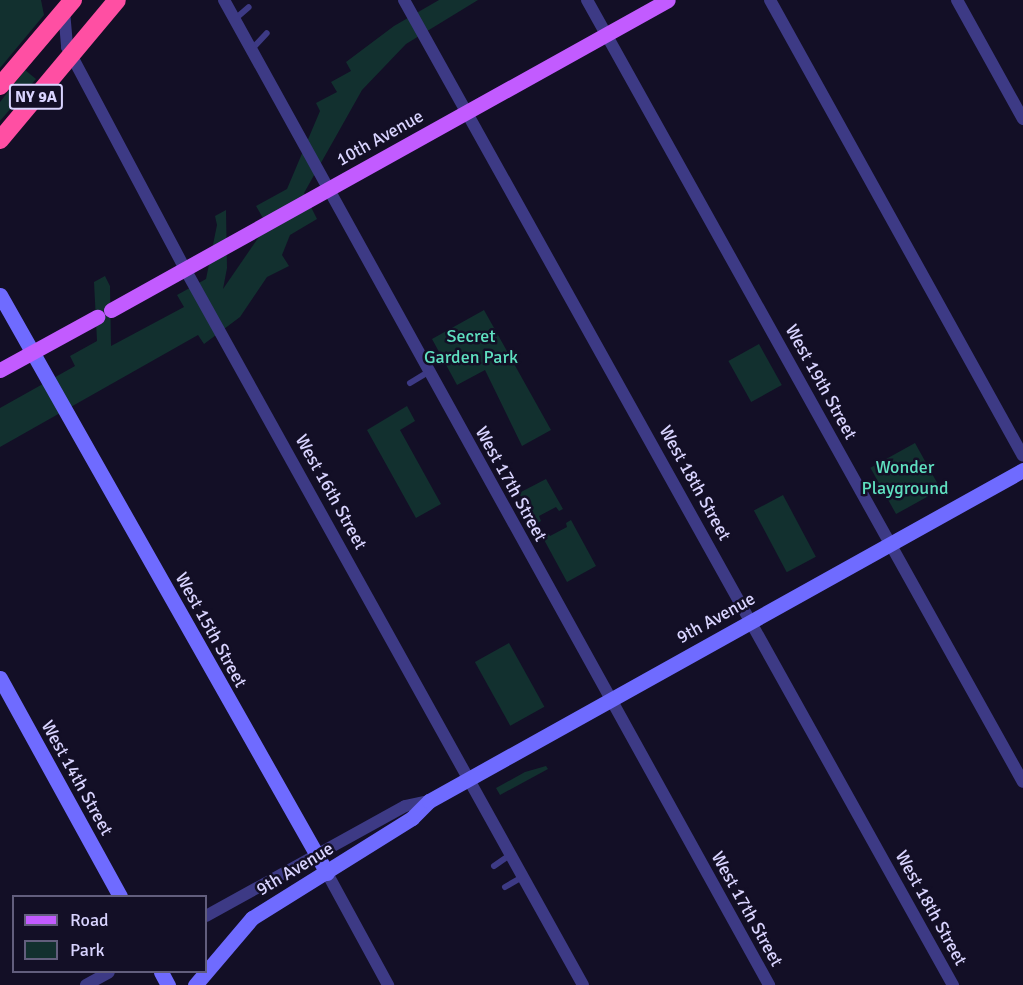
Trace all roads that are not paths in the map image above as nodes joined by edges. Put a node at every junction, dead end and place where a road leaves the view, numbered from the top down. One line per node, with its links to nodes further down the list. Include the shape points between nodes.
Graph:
1 (117, 0): 14 (highway, NY 9A)
2 (224, 0): 10 (street, West 17th Street)
3 (404, 0): 16 (street, West 18th Street)
4 (587, 0): 12 (street, West 19th Street)
5 (668, 0): 12 (main road, 10th Avenue)
6 (770, 0): 26 (street)
7 (957, 0): 17 (street)
8 (68, 5): 14 (street, West 16th Street, via 64,36); 15 (highway, NY 9A)
9 (249, 7): 10 (lane)
10 (235, 20): 13 (street, West 17th Street)
11 (267, 33): 13 (lane)
12 (606, 35): 16 (main road, 10th Avenue); 28 (street, West 19th Street)
13 (251, 50): 19 (street, West 17th Street)
14 (71, 54): 18 (highway, NY 9A); 20 (street, West 16th Street)
15 (0, 86)
16 (466, 112): 19 (main road, 10th Avenue); 29 (street, West 18th Street)
17 (1023, 119)
18 (0, 140)
19 (326, 190): 20 (main road, 10th Avenue); 24 (street, West 17th Street)
20 (185, 269): 22 (main road, 10th Avenue); 32 (street, West 16th Street)
21 (0, 295): 22 (main road, West 15th Street)
22 (33, 353): 23 (main road, 10th Avenue); 36 (main road, West 15th Street)
23 (0, 370)
24 (428, 372): 25 (lane); 31 (street, West 17th Street)
25 (410, 383)
26 (1023, 456)
27 (1023, 470): 28 (main road, 9th Avenue)
28 (890, 544): 29 (main road, 9th Avenue); 33 (street, West 19th Street)
29 (751, 620): 31 (main road, 9th Avenue); 51 (street, West 18th Street)
30 (0, 678): 41 (main road, West 14th Street)
31 (611, 700): 32 (main road, 9th Avenue); 50 (street, West 17th Street)
32 (469, 780): 34 (main road, 9th Avenue); 35 (street, West 16th Street)
33 (1023, 782)
34 (429, 801): 36 (street, 9th Avenue, via 405,806); 38 (main road, 9th Avenue, via 412,818)
35 (510, 855): 37 (lane); 39 (street, West 16th Street)
36 (316, 856): 38 (main road, West 15th Street); 42 (street, 9th Avenue)
37 (494, 866)
38 (327, 873): 43 (main road, 9th Avenue, via 252,918); 48 (street, West 15th Street)
39 (522, 877): 40 (lane); 49 (street, West 16th Street)
40 (505, 887)
41 (119, 895)
42 (207, 915)
43 (207, 971)
44 (107, 973): 46 (street)
45 (205, 973): 47 (main road, 9th Avenue)
46 (86, 985)
47 (195, 985)
48 (388, 985)
49 (583, 985)
50 (769, 985)
51 (953, 985)

